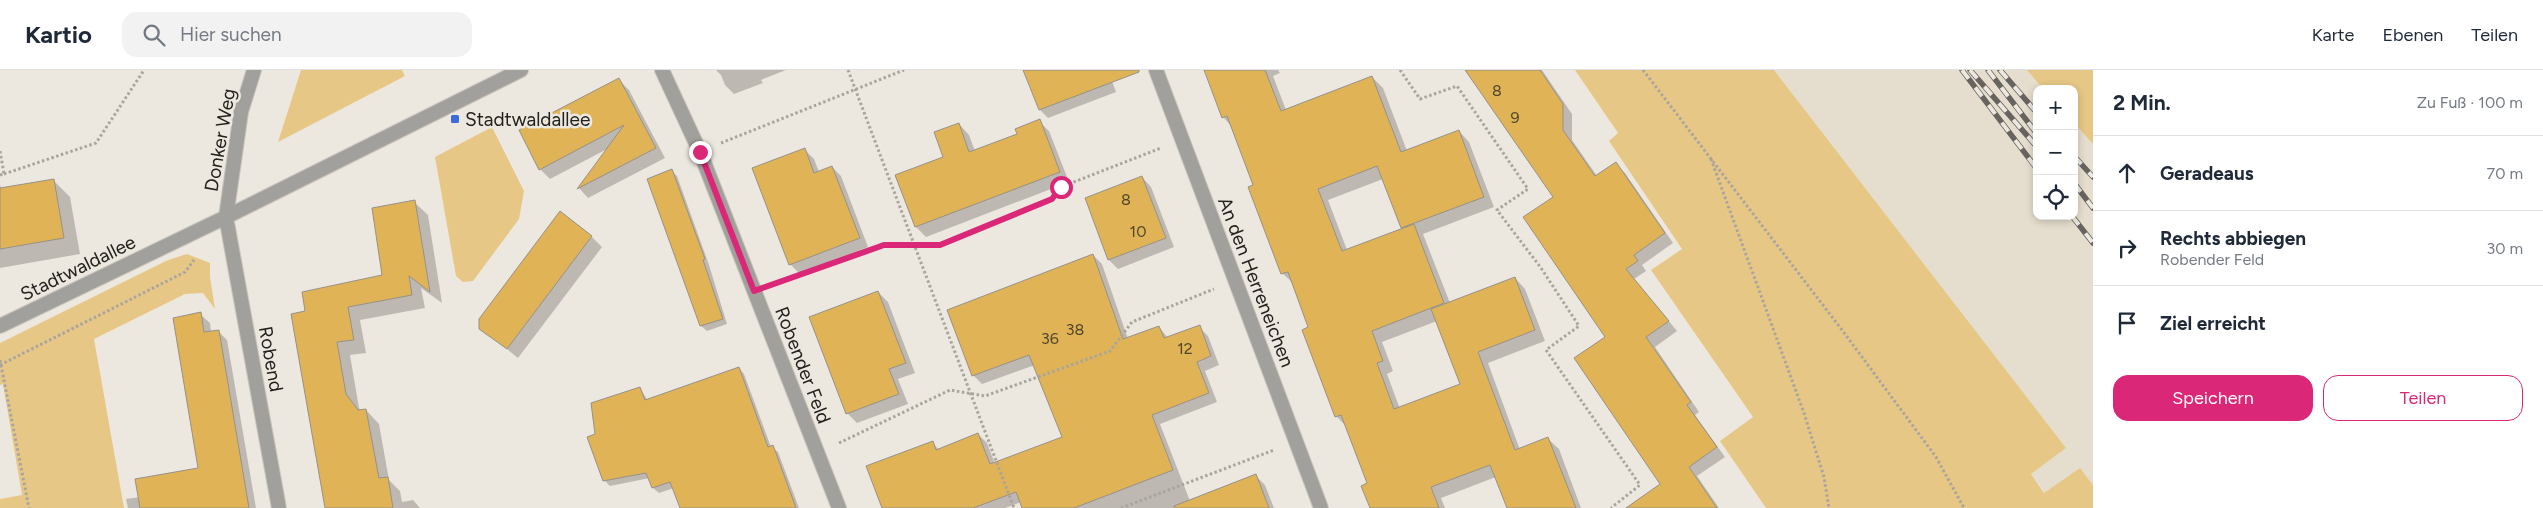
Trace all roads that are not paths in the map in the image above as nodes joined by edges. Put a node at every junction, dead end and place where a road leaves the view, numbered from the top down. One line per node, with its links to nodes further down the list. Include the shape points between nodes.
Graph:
1 (254, 70): 5 (street, Donker Weg, via 241,112)
2 (521, 70): 5 (street, Stadtwaldallee)
3 (662, 70): 8 (street, Robender Feld, via 700,152)
4 (1156, 70): 9 (street, An den Herreneichen)
5 (226, 218): 6 (street, Stadtwaldallee); 7 (street, Robend)
6 (0, 326)
7 (279, 508)
8 (839, 508)
9 (1321, 508)

